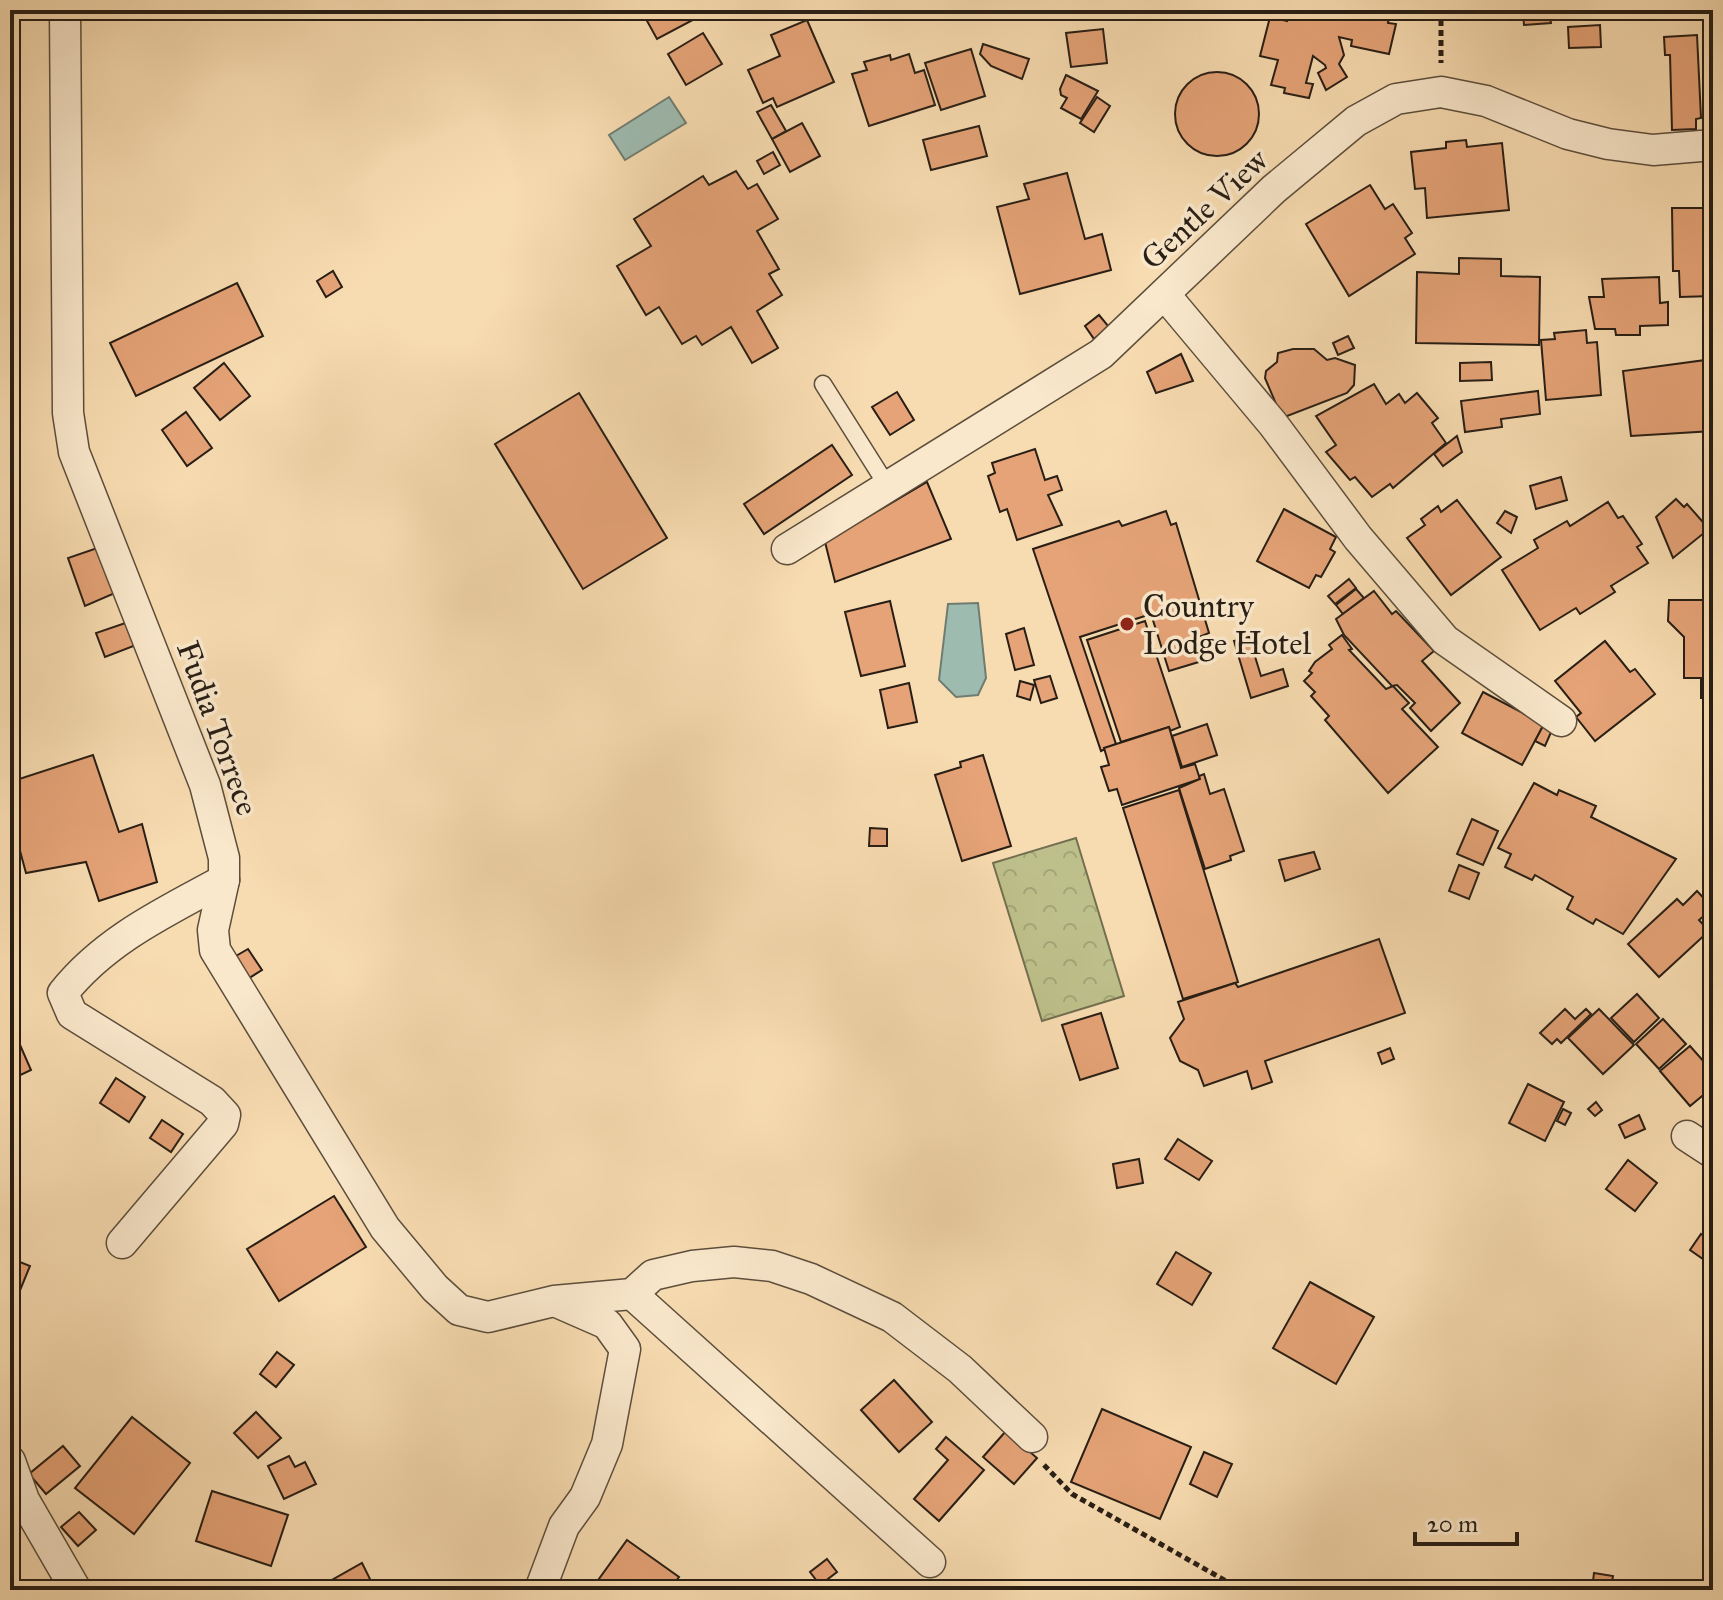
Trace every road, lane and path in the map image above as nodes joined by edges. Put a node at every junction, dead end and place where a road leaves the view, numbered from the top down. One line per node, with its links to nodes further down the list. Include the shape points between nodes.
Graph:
1 (65, 10): 10 (street, Fudia Torrece, via 68,413 74,452 205,785 224,858)
2 (1441, 10): 3 (path)
3 (1441, 92): 4 (street, Gentle View, via 1486,101 1608,144 1653,150); 5 (street, Gentle View, via 1396,99 1356,121 1274,189)
4 (1713, 145)
5 (1165, 295): 7 (street, Gentle View, via 1101,354); 9 (street, via 1445,640)
6 (823, 384): 7 (lane)
7 (888, 487): 8 (street, Gentle View)
8 (787, 549)
9 (1561, 721)
10 (224, 880): 13 (street, via 142,924 84,967 63,993 72,1014 212,1101 225,1115 223,1124); 15 (street, Fudia Torrece, via 214,921 215,950 385,1228 459,1310 488,1317)
11 (1687, 1136): 12 (street)
12 (1713, 1153)
13 (122, 1243)
14 (632, 1294): 15 (street, Fudia Torrece); 16 (street, via 653,1275 734,1262 772,1266 811,1279 892,1317 960,1369); 18 (street)
15 (554, 1301): 20 (street, via 607,1324 625,1349 607,1444 585,1497 564,1526)
16 (1032, 1437): 21 (path, via 1043,1465 1072,1494)
17 (10, 1461): 19 (street, via 24,1500)
18 (930, 1562)
19 (76, 1590)
20 (540, 1590)
21 (1242, 1590)

